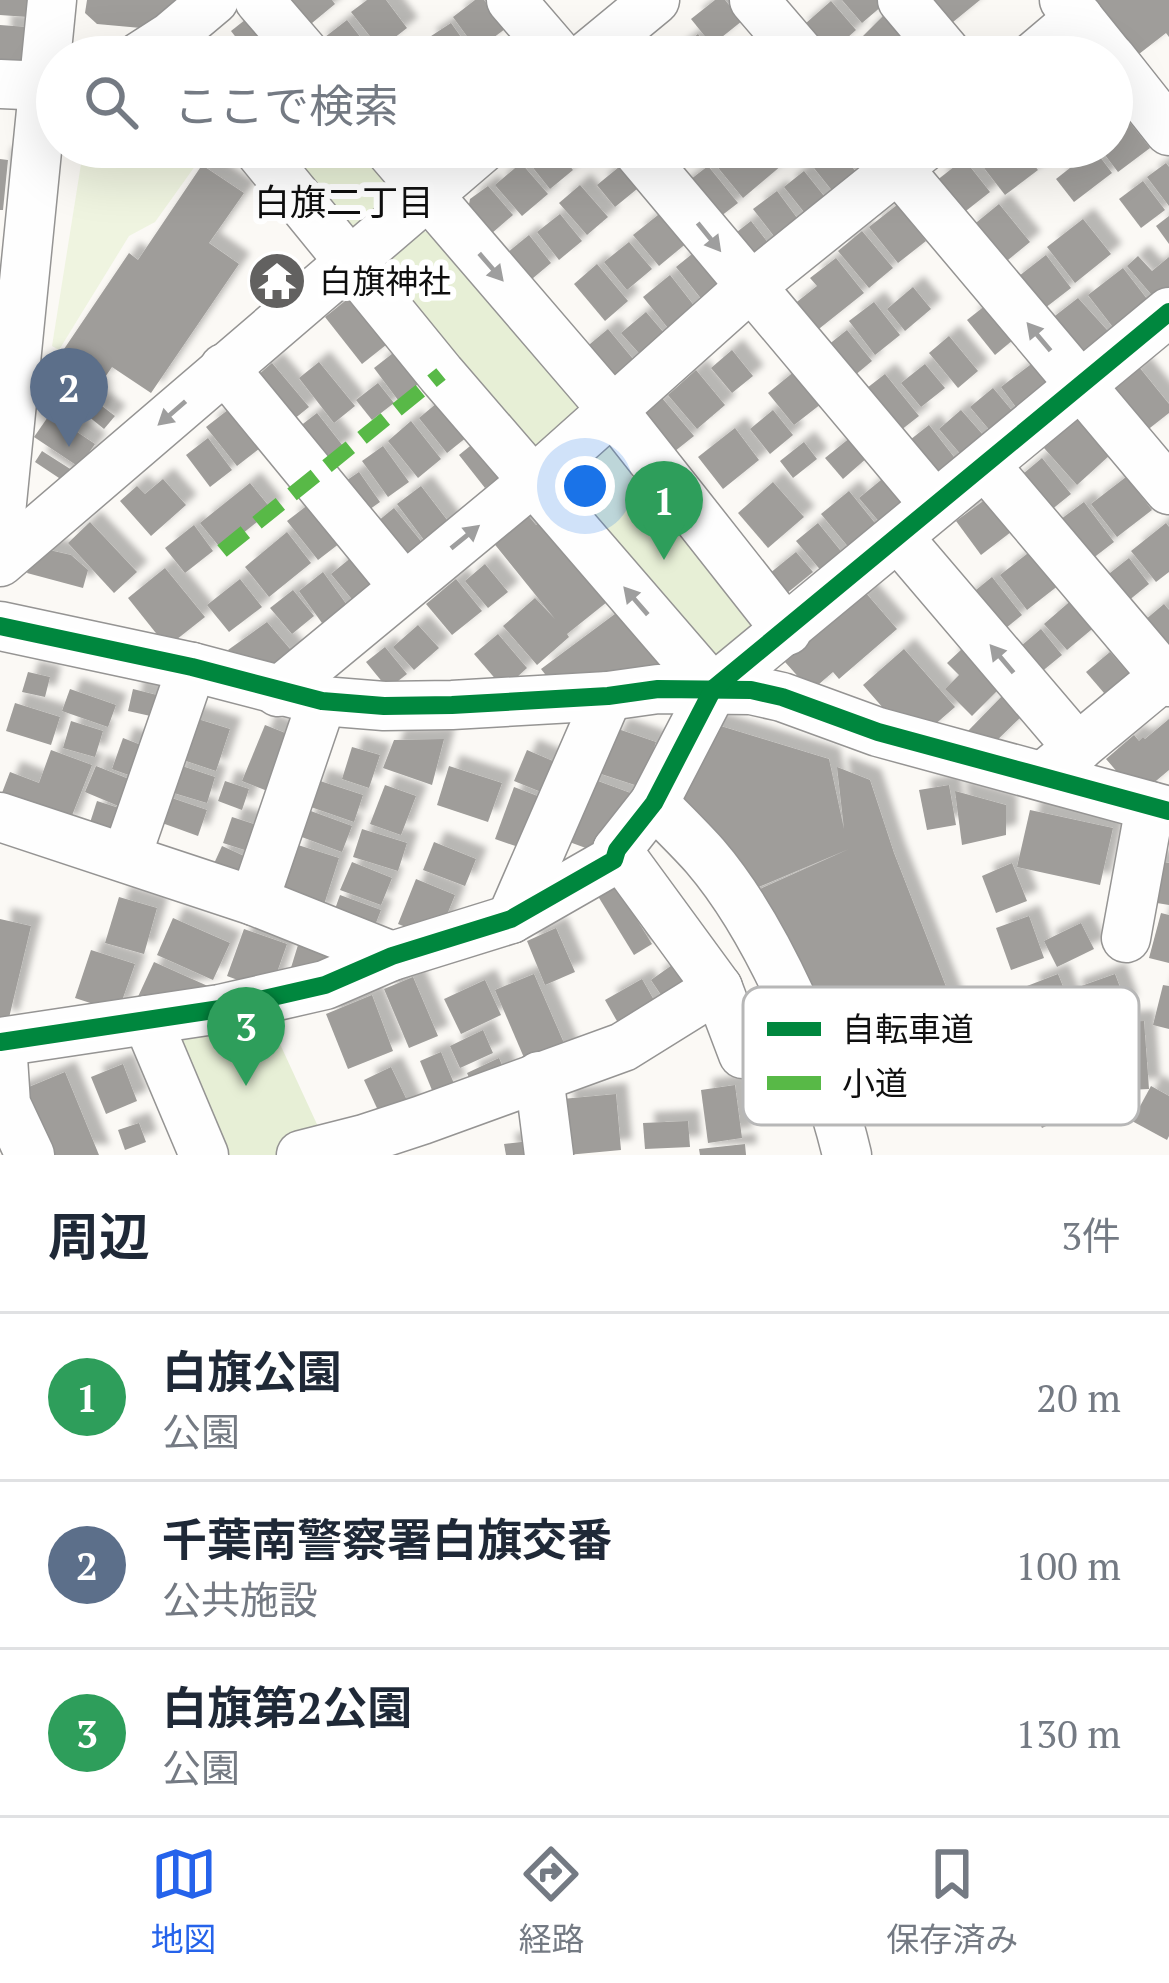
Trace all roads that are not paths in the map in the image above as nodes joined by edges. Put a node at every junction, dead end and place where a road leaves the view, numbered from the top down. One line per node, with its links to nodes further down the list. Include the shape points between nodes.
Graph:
1 (52, 0): 9 (street)
2 (214, 0): 10 (street)
3 (259, 0): 11 (street)
4 (511, 0): 12 (street)
5 (656, 0): 13 (street)
6 (754, 0): 14 (street)
7 (902, 0): 15 (street)
8 (1072, 9): 16 (street); 17 (street)
9 (44, 36)
10 (179, 36)
11 (290, 36)
12 (542, 36)
13 (612, 36)
14 (785, 36)
15 (932, 36)
16 (1050, 36)
17 (1093, 36)
18 (34, 85): 38 (street)
19 (1133, 86): 20 (street)
20 (1169, 131)
21 (273, 168): 28 (street)
22 (405, 168): 27 (street)
23 (461, 168): 27 (street)
24 (651, 168): 29 (street, one-way to 29)
25 (885, 168): 29 (street)
26 (912, 168): 32 (street, one-way to 26)
27 (430, 196): 28 (street); 33 (street, one-way to 33)
28 (349, 265): 31 (street); 35 (street)
29 (750, 287): 33 (street); 37 (street)
30 (1169, 313): 32 (street)
31 (224, 368): 40 (street, one-way to 40); 41 (street)
32 (1080, 386): 34 (street); 36 (street)
33 (612, 409): 35 (street); 43 (street)
34 (985, 465): 37 (street); 45 (street)
35 (532, 482): 41 (street, one-way to 35); 46 (street, one-way to 35)
36 (1169, 490)
37 (935, 505): 39 (street)
38 (0, 523)
39 (898, 537): 43 (street); 49 (street, one-way to 39)
40 (0, 562)
41 (404, 587): 47 (street)
42 (0, 626): 44 (street)
43 (787, 631): 46 (street)
44 (192, 668): 47 (street); 54 (street)
45 (1167, 677): 49 (street)
46 (713, 689): 48 (street); 49 (street, via 782,697 878,732); 50 (street)
47 (300, 696): 48 (street, via 384,706); 55 (street)
48 (608, 696): 56 (street)
49 (1060, 762): 51 (street)
50 (654, 803): 53 (street); 59 (street, via 707,858)
51 (1160, 808): 57 (street)
52 (0, 817): 54 (street)
53 (617, 850): 56 (street, via 614,860); 60 (street)
54 (126, 858): 55 (street)
55 (254, 901): 58 (street)
56 (511, 919): 58 (street)
57 (1126, 938)
58 (392, 956): 61 (street, via 325,986)
59 (785, 987)
60 (718, 988): 63 (street); 64 (street, via 623,1046)
61 (147, 1020): 62 (street); 67 (street)
62 (1, 1042): 66 (street, via 6,1104)
63 (742, 1054)
64 (539, 1076): 68 (street); 69 (street)
65 (838, 1125): 70 (street)
66 (30, 1155)
67 (204, 1155)
68 (301, 1155)
69 (549, 1155)
70 (847, 1155)

